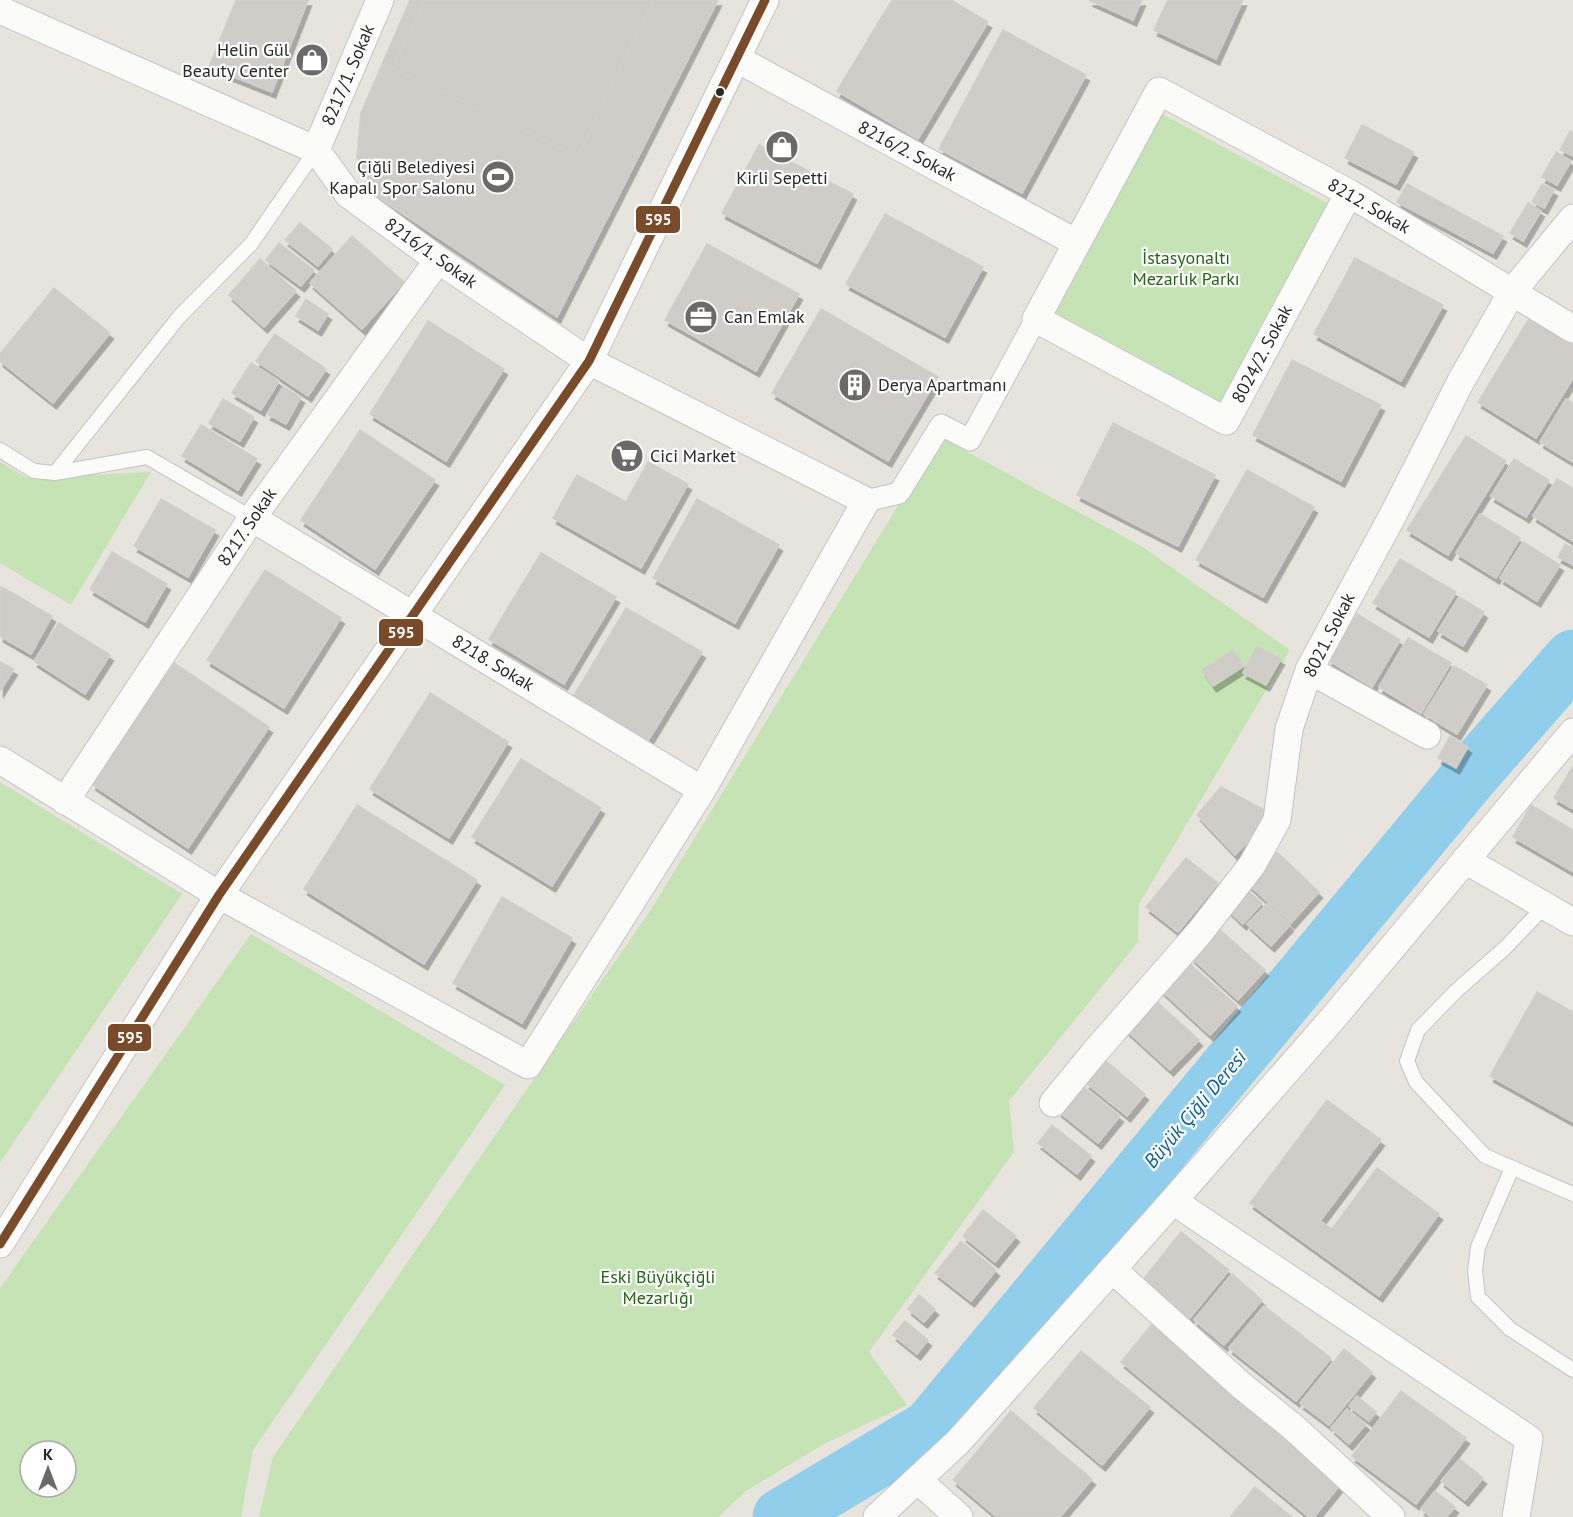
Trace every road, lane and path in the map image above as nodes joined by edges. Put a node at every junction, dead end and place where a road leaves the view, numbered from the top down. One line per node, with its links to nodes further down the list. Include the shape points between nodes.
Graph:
1 (380, 0): 5 (street, 8217/1. Sokak)
2 (765, 0): 4 (street)
3 (0, 10): 5 (street)
4 (737, 59): 8 (street, 8216/2. Sokak); 13 (street)
5 (316, 150): 9 (street, 8216/1. Sokak, via 348,194); 15 (lane, via 252,244 179,317)
6 (1349, 193): 8 (street, 8212. Sokak, via 1159,91); 10 (street, 8212. Sokak); 11 (street, 8024/2. Sokak, via 1226,421)
7 (1573, 218): 10 (street, 8021. Sokak)
8 (1077, 243): 11 (street)
9 (438, 260): 13 (street, 8216/1. Sokak); 17 (street, 8217. Sokak)
10 (1512, 292): 12 (street, 8212. Sokak); 19 (street, 8021. Sokak)
11 (1036, 319): 16 (street, via 970,440 941,425 899,493)
12 (1573, 329)
13 (589, 361): 16 (street, 8216/1. Sokak); 18 (street)
14 (0, 450): 15 (lane, via 34,471)
15 (55, 473): 17 (lane, via 147,458)
16 (866, 501): 23 (street)
17 (252, 518): 18 (street, 8218. Sokak); 24 (street, 8217. Sokak)
18 (413, 615): 23 (street, 8218. Sokak); 26 (street)
19 (1309, 670): 21 (street); 29 (street, 8021. Sokak, via 1289,729 1277,820 1252,865 1200,932)
20 (1573, 732): 25 (street)
21 (1427, 735)
22 (0, 760): 24 (street)
23 (702, 790): 26 (street, via 528,1065)
24 (65, 801): 26 (street)
25 (1465, 860): 27 (street); 32 (street)
26 (219, 895): 33 (street)
27 (1545, 906): 28 (street); 30 (lane, via 1418,1030 1407,1062 1416,1082 1485,1156)
28 (1573, 922)
29 (1053, 1103)
30 (1512, 1168): 31 (lane); 35 (lane, via 1478,1247 1478,1297 1510,1329)
31 (1573, 1194)
32 (1173, 1201): 34 (street); 40 (street, via 1529,1439)
33 (0, 1244)
34 (1112, 1269): 36 (street, via 958,1442); 37 (street, via 1293,1427)
35 (1573, 1370)
36 (918, 1480): 38 (street); 39 (street)
37 (1374, 1512)
38 (878, 1517)
39 (959, 1517)
40 (1516, 1517)

